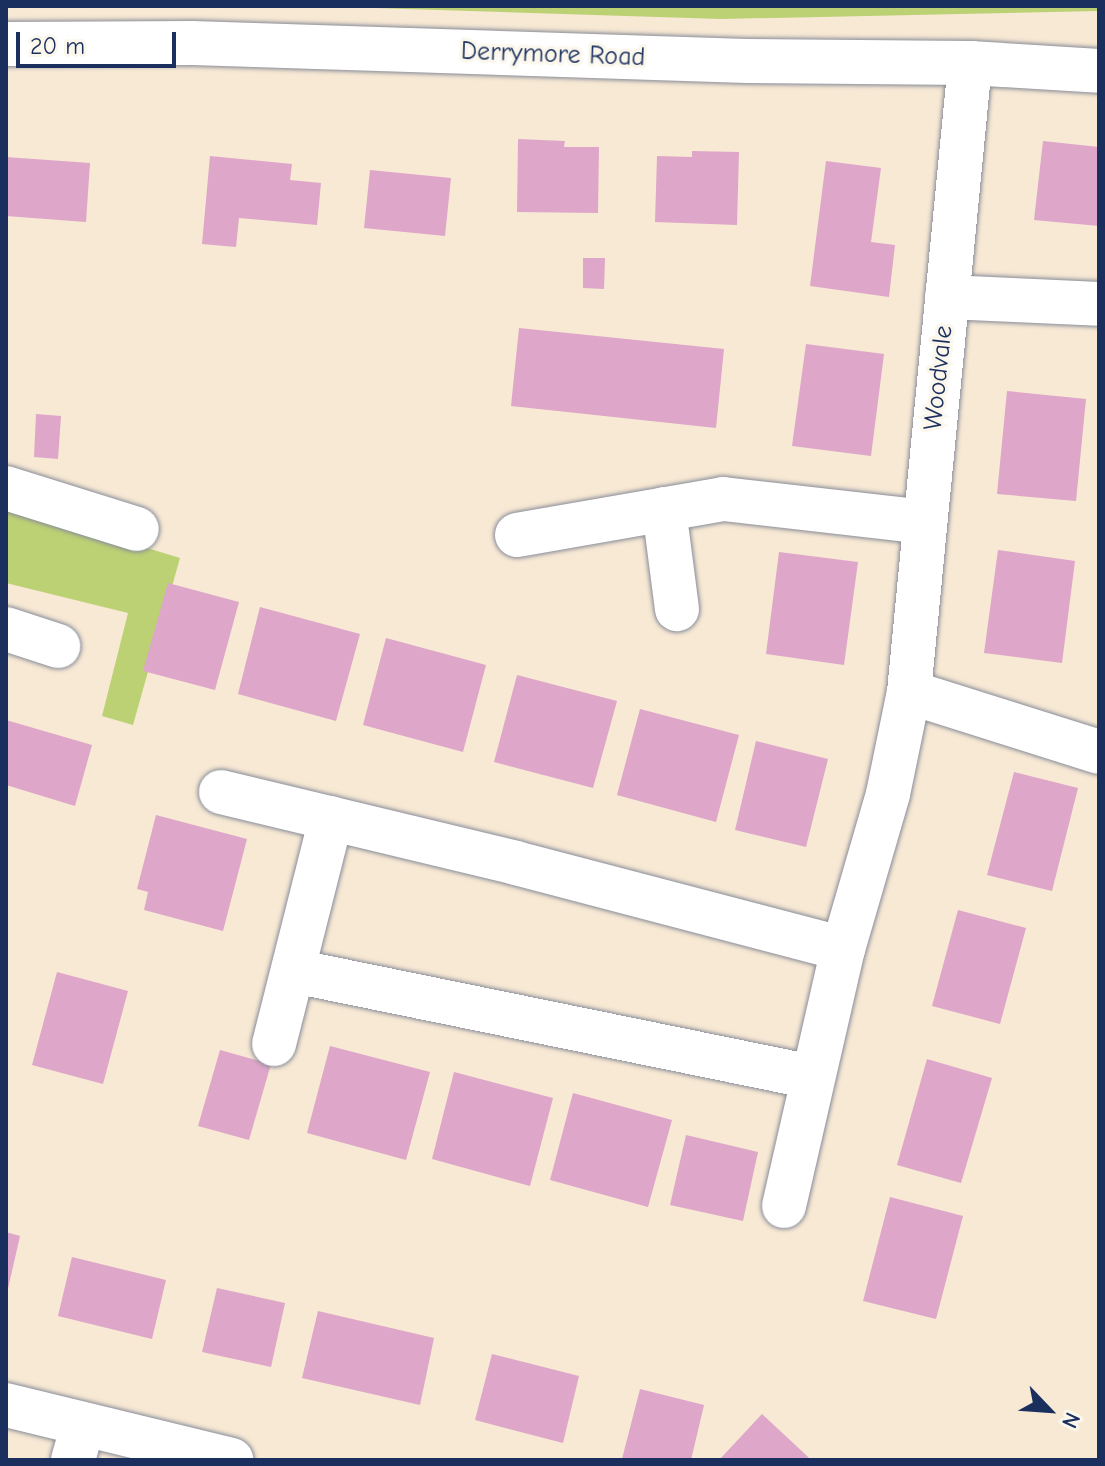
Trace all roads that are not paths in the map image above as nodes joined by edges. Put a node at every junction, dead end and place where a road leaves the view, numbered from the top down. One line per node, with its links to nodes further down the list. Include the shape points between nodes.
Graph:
1 (6, 44): 2 (street, Derrymore Road, via 192,43)
2 (970, 63): 3 (street, Derrymore Road); 4 (street, Woodvale)
3 (1099, 71)
4 (947, 297): 5 (street); 8 (street, Woodvale)
5 (1099, 304)
6 (6, 488): 9 (street)
7 (664, 509): 8 (street, via 723,499); 10 (street); 11 (street)
8 (925, 522): 14 (street, Woodvale)
9 (137, 529)
10 (517, 535)
11 (677, 609)
12 (6, 629): 13 (street)
13 (58, 646)
14 (909, 692): 15 (street); 18 (street, Woodvale, via 888,794)
15 (1099, 752)
16 (221, 792): 17 (street)
17 (331, 818): 18 (street); 19 (street)
18 (843, 949): 21 (street, Woodvale)
19 (294, 971): 20 (street); 21 (street)
20 (274, 1044)
21 (812, 1077): 22 (street, Woodvale)
22 (784, 1206)
23 (6, 1405): 24 (street)
24 (78, 1442): 25 (street)
25 (231, 1460)

